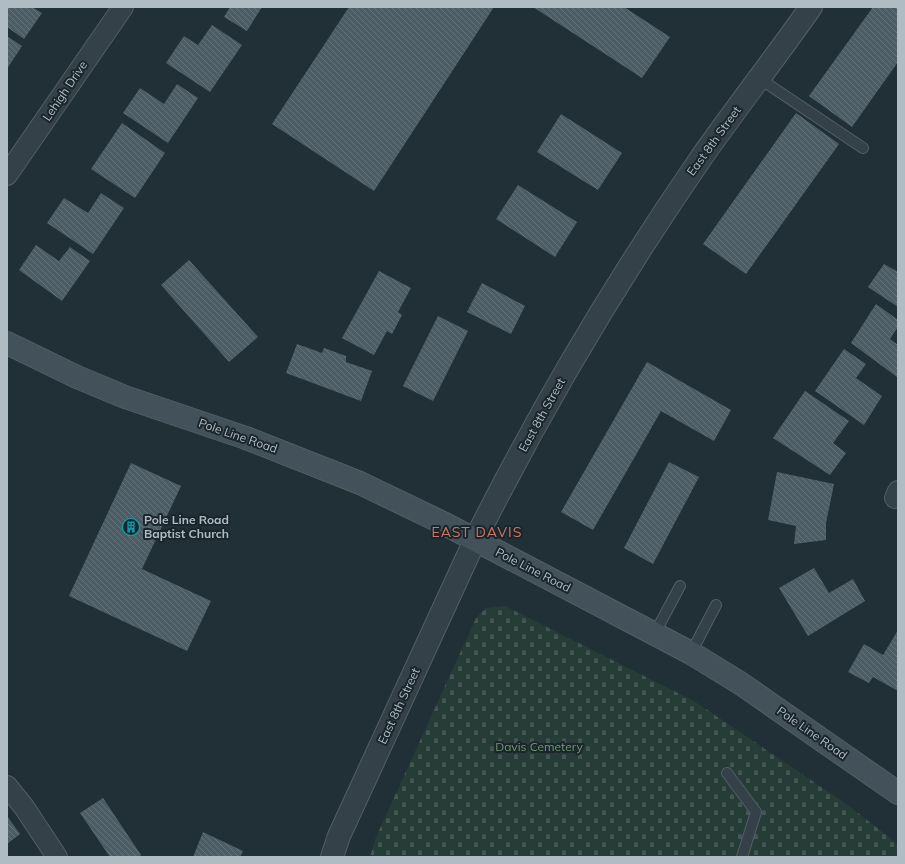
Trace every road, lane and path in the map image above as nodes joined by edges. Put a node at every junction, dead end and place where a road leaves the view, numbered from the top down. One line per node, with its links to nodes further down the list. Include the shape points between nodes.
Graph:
1 (123, 7): 5 (street, Lehigh Drive)
2 (811, 7): 3 (street, East 8th Street)
3 (760, 79): 4 (lane); 7 (street, East 8th Street, via 702,157 598,316 497,495)
4 (863, 148)
5 (7, 175)
6 (7, 343): 7 (main road, Pole Line Road, via 125,397 246,438 360,483)
7 (475, 540): 10 (main road, Pole Line Road); 16 (street, East 8th Street, via 339,836)
8 (680, 586): 10 (lane)
9 (716, 605): 11 (lane)
10 (655, 633): 11 (main road, Pole Line Road)
11 (691, 652): 14 (main road, Pole Line Road, via 740,682)
12 (727, 773): 17 (lane, via 756,812)
13 (7, 786): 15 (street, via 24,806)
14 (898, 793)
15 (54, 856)
16 (332, 857)
17 (742, 857)

